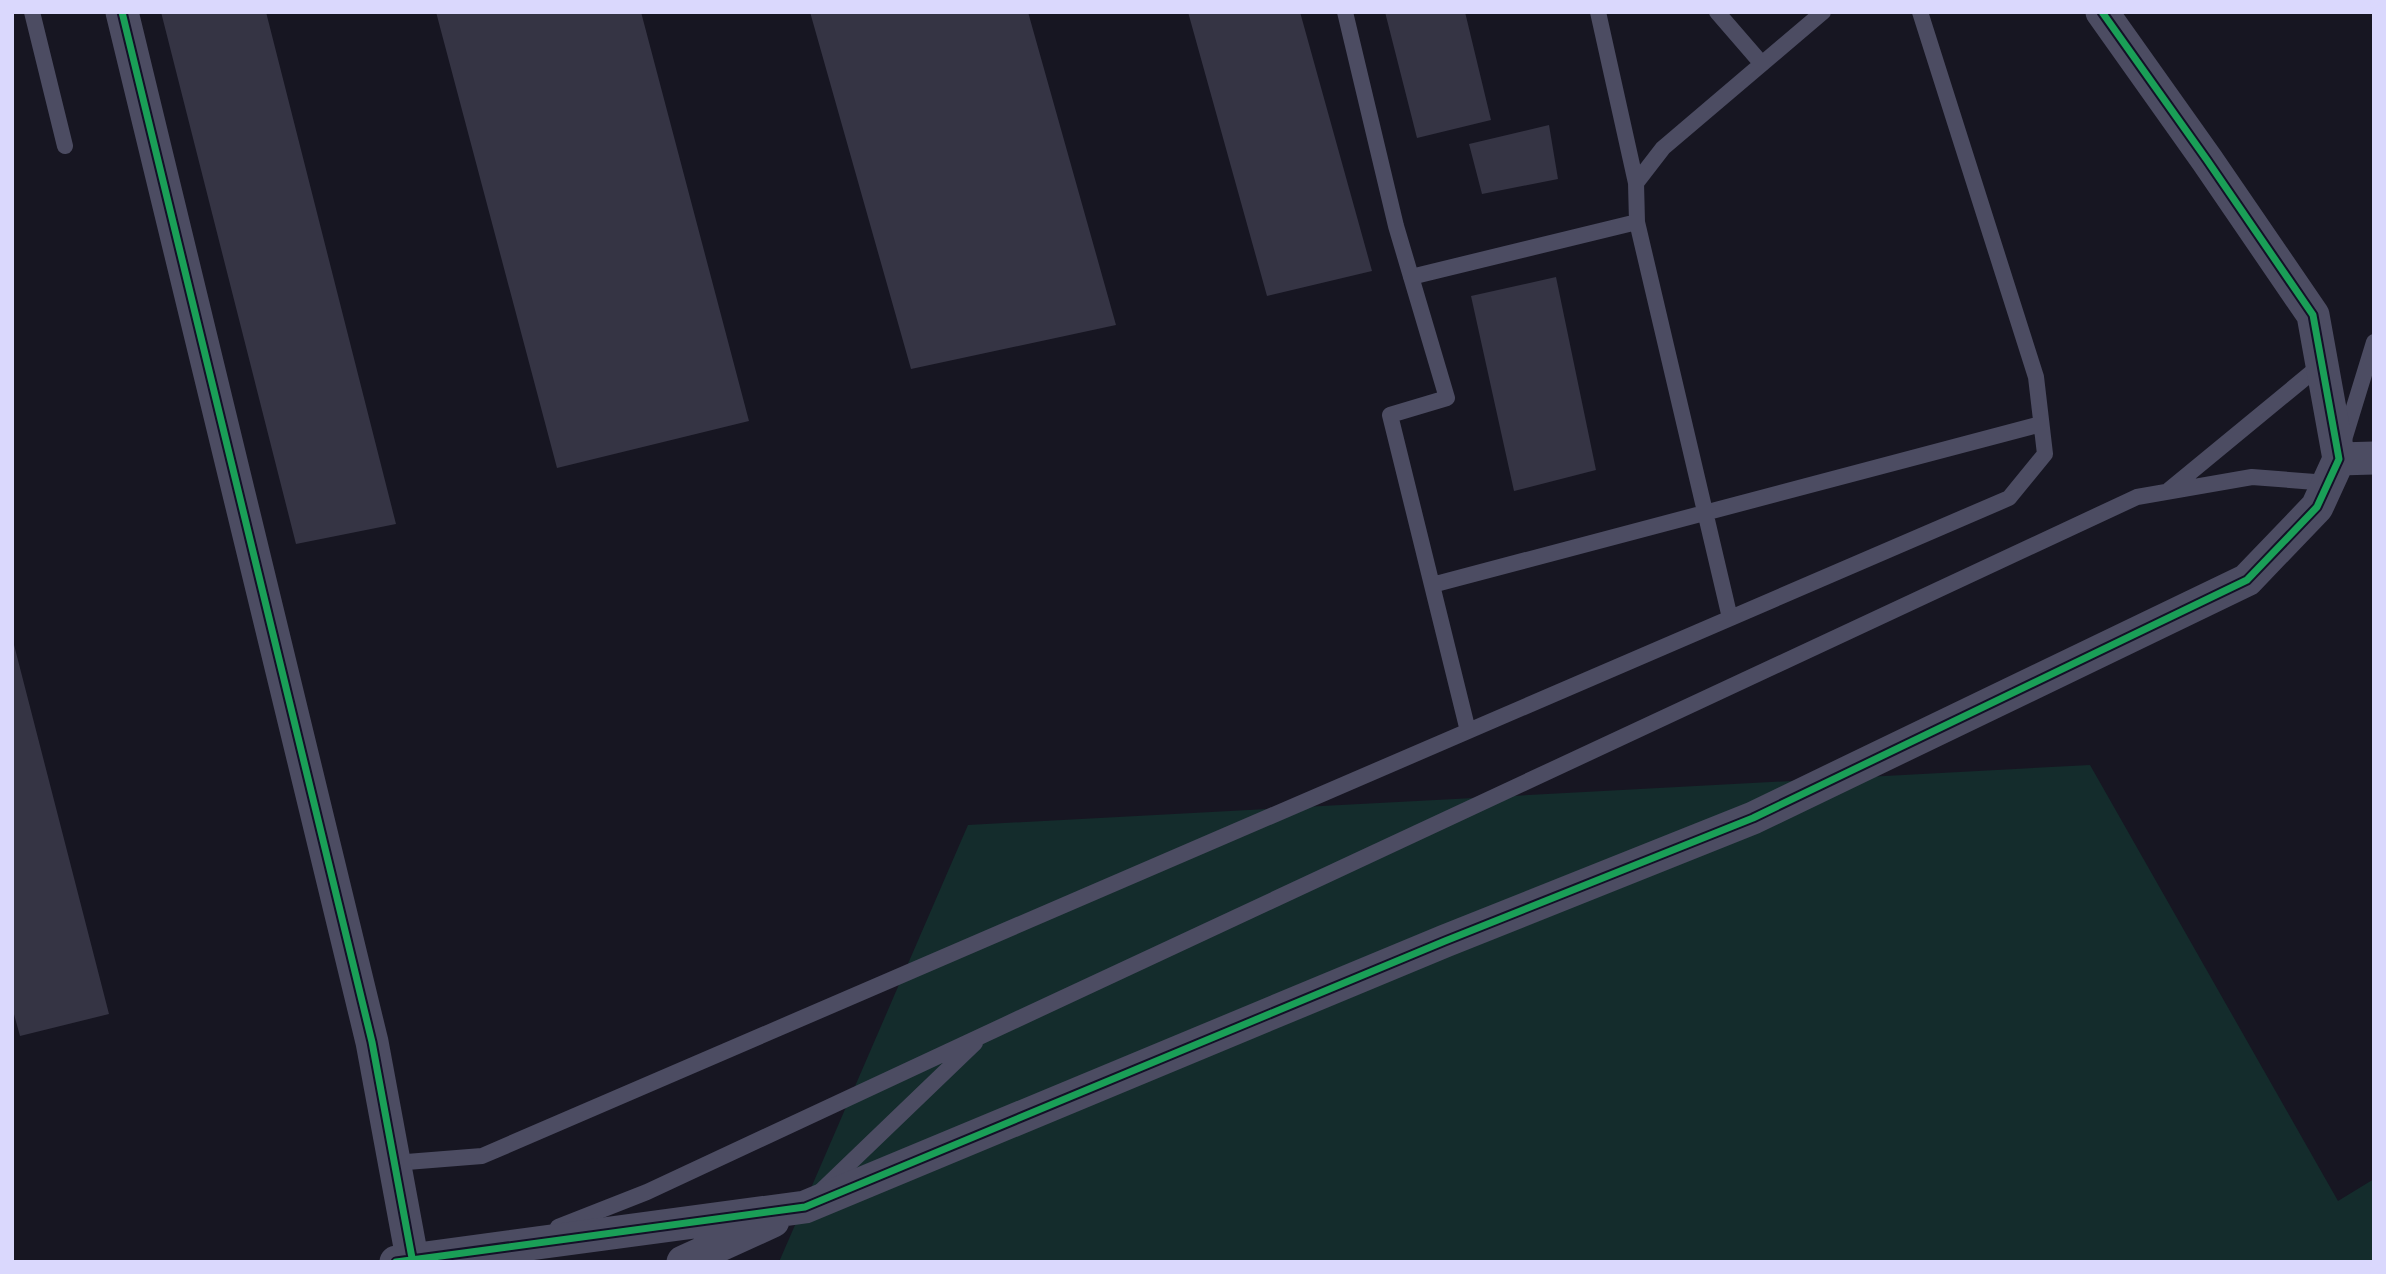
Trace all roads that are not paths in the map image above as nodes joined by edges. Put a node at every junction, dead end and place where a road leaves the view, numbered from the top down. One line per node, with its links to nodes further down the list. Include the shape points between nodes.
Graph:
1 (32, 12): 10 (lane)
2 (122, 12): 25 (street, via 372,1042)
3 (1345, 12): 13 (lane)
4 (1598, 12): 11 (lane)
5 (1717, 12): 9 (lane)
6 (1823, 12): 9 (lane)
7 (1920, 12): 16 (lane, via 2036,377)
8 (2102, 12): 15 (street, via 2313,315)
9 (1762, 64): 11 (lane, via 1663,148)
10 (65, 146)
11 (1636, 183): 12 (lane)
12 (1637, 222): 13 (lane); 20 (lane)
13 (1411, 277): 21 (lane, via 1447,398 1390,415)
14 (2374, 342): 18 (lane)
15 (2322, 364): 18 (street); 19 (lane)
16 (2041, 424): 20 (lane); 22 (lane, via 2045,454 2010,498)
17 (2374, 458): 18 (street)
18 (2333, 471): 19 (lane, via 2252,477); 26 (street, via 2317,507 2247,580 1765,812)
19 (2168, 492): 24 (lane, via 2137,497)
20 (1705, 513): 21 (lane); 22 (lane)
21 (1432, 585): 23 (lane)
22 (1730, 618): 23 (lane)
23 (1468, 731): 25 (lane, via 482,1156)
24 (984, 1035): 26 (lane); 27 (lane, via 568,1225)
25 (394, 1163): 27 (street)
26 (805, 1207): 27 (street); 28 (street)
27 (404, 1260)
28 (683, 1262)

